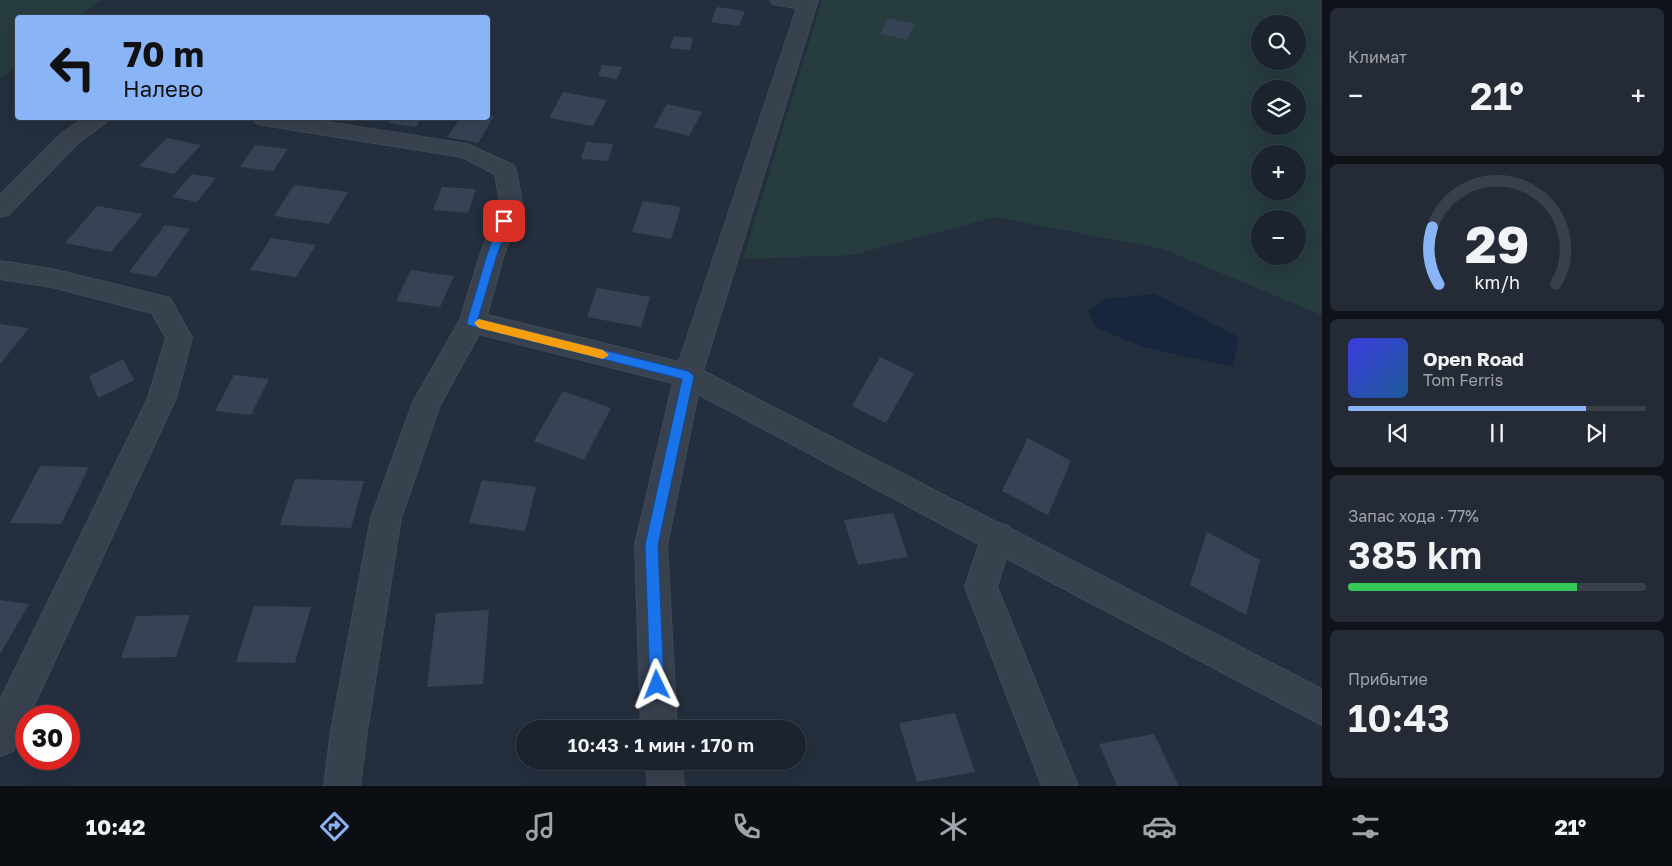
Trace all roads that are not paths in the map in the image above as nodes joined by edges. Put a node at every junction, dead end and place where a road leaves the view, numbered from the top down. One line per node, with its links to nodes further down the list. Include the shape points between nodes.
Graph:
1 (779, 0): 2 (street)
2 (808, 2): 8 (street)
3 (95, 120): 5 (street, via 70,138)
4 (276, 120): 7 (street, via 467,151 504,170 511,203)
5 (0, 209)
6 (0, 270): 12 (street, via 52,278 161,305 179,338 162,398)
7 (472, 322): 8 (street); 14 (street, via 427,402 386,518)
8 (688, 376): 9 (street); 11 (street, via 652,545)
9 (997, 536): 10 (street); 16 (street, via 981,587)
10 (1322, 708)
11 (659, 720)
12 (0, 738)
13 (664, 770): 15 (street)
14 (342, 786)
15 (666, 786)
16 (1060, 786)

